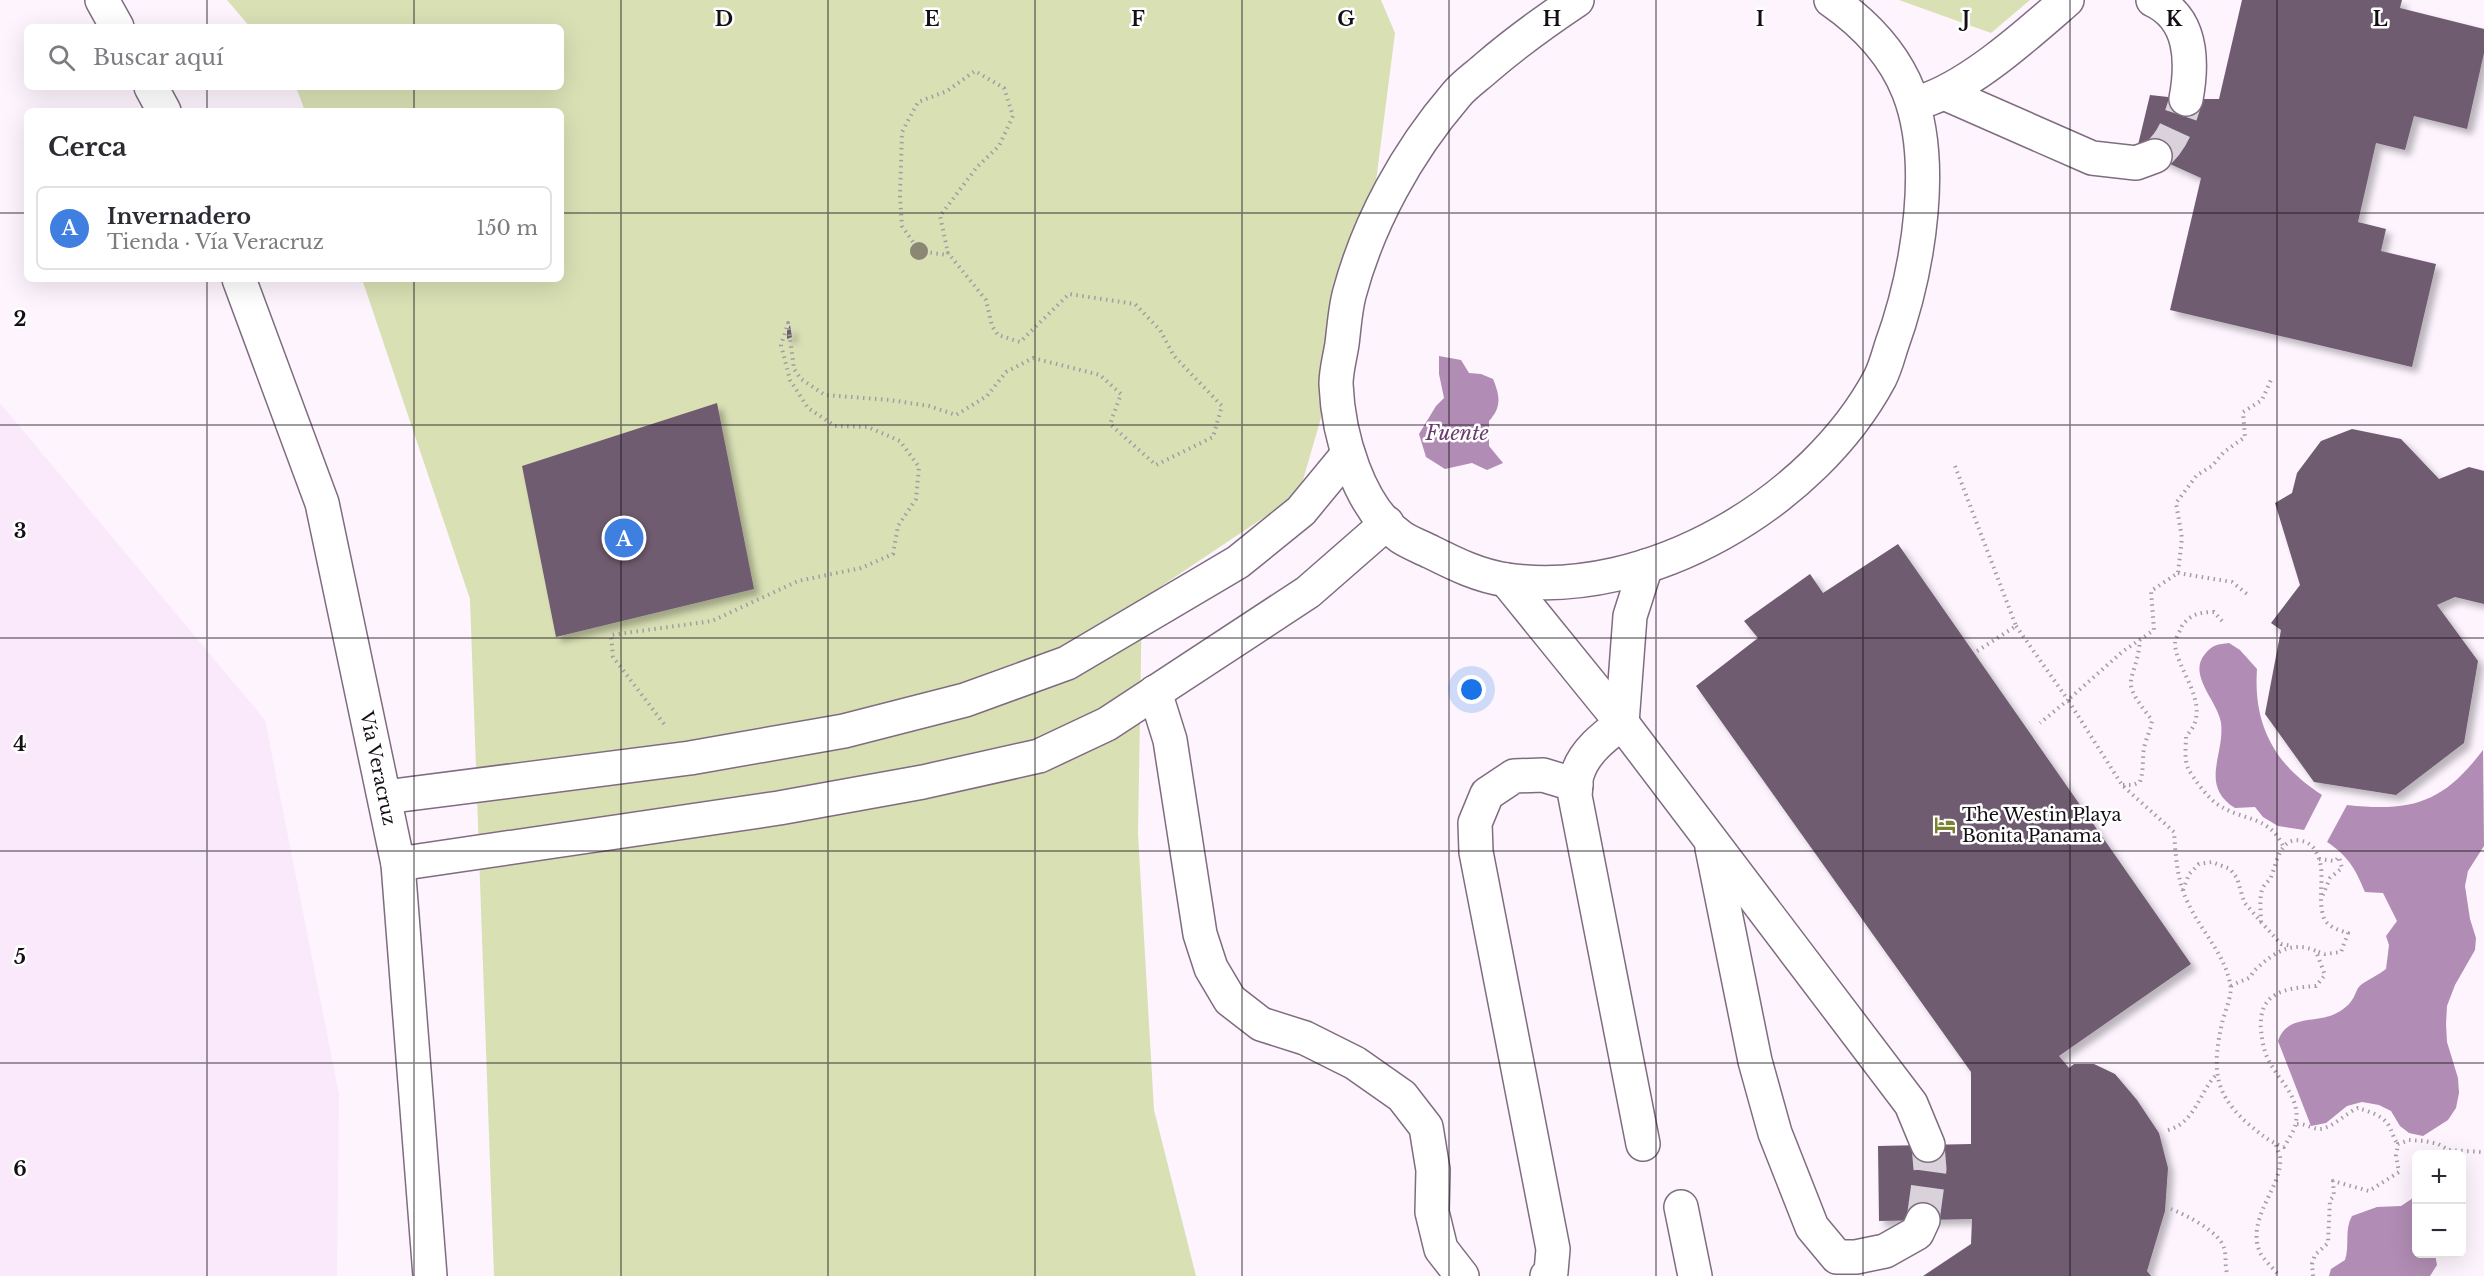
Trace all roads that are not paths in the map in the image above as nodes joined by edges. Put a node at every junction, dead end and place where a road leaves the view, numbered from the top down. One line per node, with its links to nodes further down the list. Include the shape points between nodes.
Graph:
1 (102, 0): 6 (street)
2 (1577, 0): 14 (street, via 1524,35 1457,93 1408,159 1374,224 1349,296 1336,381)
3 (2067, 0): 8 (street, via 2022,38)
4 (2153, 0): 9 (street, via 2168,7 2182,26 2189,56)
5 (1837, 2): 10 (street, via 1886,49 1909,89)
6 (115, 24)
7 (153, 90): 11 (street)
8 (1944, 93): 10 (street); 12 (street, via 2092,158 2136,163)
9 (2186, 99)
10 (1913, 105): 16 (street, via 1921,138 1924,183 1919,243 1904,311 1881,376 1841,437 1795,483 1749,518 1697,546)
11 (162, 108)
12 (2155, 156)
13 (240, 282): 21 (street, Vía Veracruz, via 322,503)
14 (1347, 454): 15 (street, via 1366,497); 21 (street, via 1301,511 1238,562 1067,663 965,700 855,728 690,758)
15 (1387, 523): 17 (street, via 1400,536 1465,569); 18 (street, via 1308,592)
16 (1646, 566): 17 (street, via 1591,578 1549,582); 19 (street, via 1630,616)
17 (1506, 580): 19 (street)
18 (1155, 692): 23 (street, via 1107,724 1039,756 970,772 779,808); 30 (street, via 1170,740 1200,934 1210,968 1230,1000 1261,1024 1305,1038 1355,1063 1402,1096 1426,1127 1433,1170 1432,1212 1441,1249)
19 (1622, 723): 20 (street, via 1586,756); 22 (street)
20 (1576, 785): 24 (street, via 1575,796); 31 (street, via 1543,775 1514,776 1487,794 1475,823 1476,852 1553,1249 1551,1272)
21 (385, 797): 23 (street, Vía Veracruz)
22 (1710, 839): 25 (street, via 1911,1104); 28 (street, via 1755,1061 1775,1133 1812,1227)
23 (398, 864): 29 (street, Vía Veracruz)
24 (1644, 1144)
25 (1928, 1145)
26 (1681, 1207): 32 (street)
27 (1923, 1220): 28 (street, via 1917,1233 1885,1251)
28 (1832, 1266)
29 (430, 1276)
30 (1462, 1276)
31 (1547, 1276)
32 (1695, 1276)

